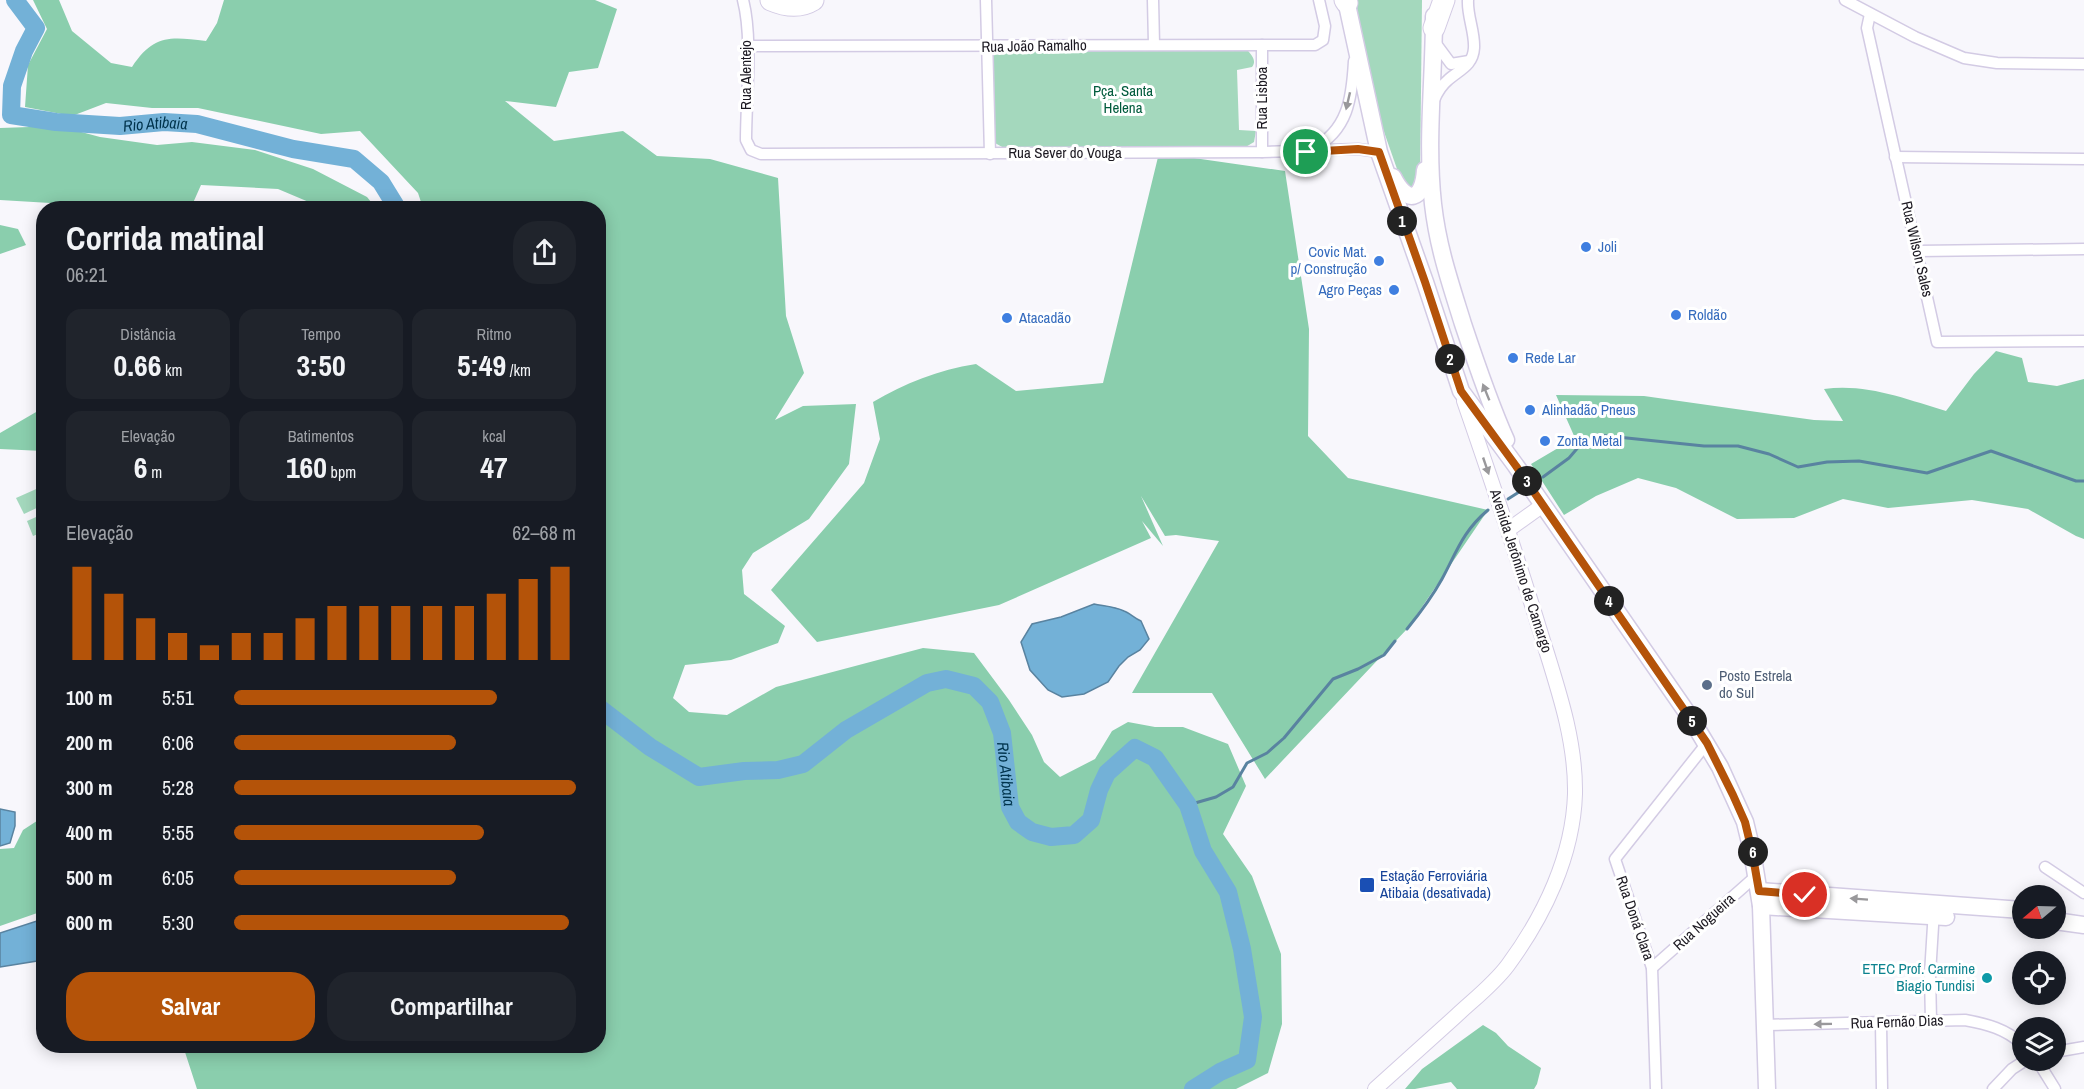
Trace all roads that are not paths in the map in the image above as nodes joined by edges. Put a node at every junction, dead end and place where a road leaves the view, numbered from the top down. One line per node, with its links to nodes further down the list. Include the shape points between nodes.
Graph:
1 (742, 0): 17 (street, Rua Alentejo)
2 (771, 0): 3 (highway, via 791,6)
3 (813, 0)
4 (986, 0): 18 (street)
5 (1154, 0): 15 (street)
6 (1319, 0): 16 (street, Rua João Ramalho, via 1325,26 1320,43)
7 (1434, 0): 13 (main road)
8 (1444, 0): 13 (highway)
9 (1468, 0): 19 (street, via 1474,40)
10 (1845, 0): 12 (street)
11 (1346, 1): 14 (main road, Avenida Jerônimo de Camargo)
12 (1870, 14): 20 (street, via 1964,58 1997,63); 28 (street, Rua Wilson Sales, via 1867,28)
13 (1434, 34): 19 (street, via 1451,64); 21 (main road)
14 (1355, 43): 25 (street, one-way to 25, via 1353,76 1339,128 1327,142); 27 (main road, Avenida Jerônimo de Camargo)
15 (1154, 44): 16 (street, Rua João Ramalho); 18 (street, Rua João Ramalho)
16 (1262, 45): 24 (street, Rua Lisboa)
17 (747, 46): 18 (street, Rua João Ramalho); 23 (street, Rua Alentejo, via 746,140)
18 (987, 46): 26 (street)
19 (1472, 59): 21 (street, via 1447,80)
20 (2084, 64)
21 (1431, 105): 22 (main road)
22 (1429, 140): 27 (main road, via 1419,194 1404,194 1398,188); 34 (main road, via 1438,242)
23 (751, 150): 26 (street, Rua Sever do Vouga, via 761,154)
24 (1262, 152): 25 (street, Rua Sever do Vouga); 26 (street, Rua Sever do Vouga)
25 (1306, 152): 27 (street, Rua Sever do Vouga, via 1358,149)
26 (990, 154)
27 (1380, 155): 32 (main road, Avenida Jerônimo de Camargo)
28 (1895, 157): 29 (street); 31 (street, Rua Wilson Sales)
29 (2084, 159)
30 (2084, 249): 31 (street)
31 (1918, 251): 33 (street, Rua Wilson Sales, via 1937,342)
32 (1425, 282): 34 (main road, via 1452,339); 35 (main road, Avenida Jerônimo de Camargo)
33 (2084, 341)
34 (1470, 345): 36 (main road, one-way to 34)
35 (1461, 391): 36 (main road); 38 (street, Avenida Jerônimo de Camargo, one-way to 38)
36 (1516, 466): 37 (main road)
37 (1543, 505): 38 (street); 39 (main road)
38 (1508, 530): 59 (street, Avenida Jerônimo de Camargo, via 1566,717 1575,794 1569,835 1546,902 1506,968)
39 (1707, 743): 41 (main road, via 1745,822); 50 (street, Rua Doná Clara, via 1615,859)
40 (2045, 867): 42 (street)
41 (1759, 891): 44 (main road); 50 (street, Rua Nogueira); 53 (main road)
42 (2084, 893)
43 (2012, 910): 44 (main road)
44 (1934, 911): 47 (main road); 51 (street)
45 (2066, 913): 46 (main road)
46 (2084, 914)
47 (2012, 919)
48 (2066, 923): 49 (main road)
49 (2084, 926)
50 (1652, 968): 60 (street, Rua Doná Clara)
51 (1931, 1020): 52 (street, Rua Fernão Dias); 54 (street, Rua Fernão Dias, via 1965,1020 1991,1025)
52 (1881, 1023): 53 (street, Rua Fernão Dias, one-way to 53); 62 (street)
53 (1765, 1025): 61 (main road)
54 (2012, 1036)
55 (2084, 1047): 56 (street)
56 (2066, 1050)
57 (2012, 1070): 63 (street)
58 (2044, 1071): 64 (street)
59 (1375, 1089)
60 (1656, 1089)
61 (1767, 1089)
62 (1882, 1089)
63 (1993, 1089)
64 (2055, 1089)

